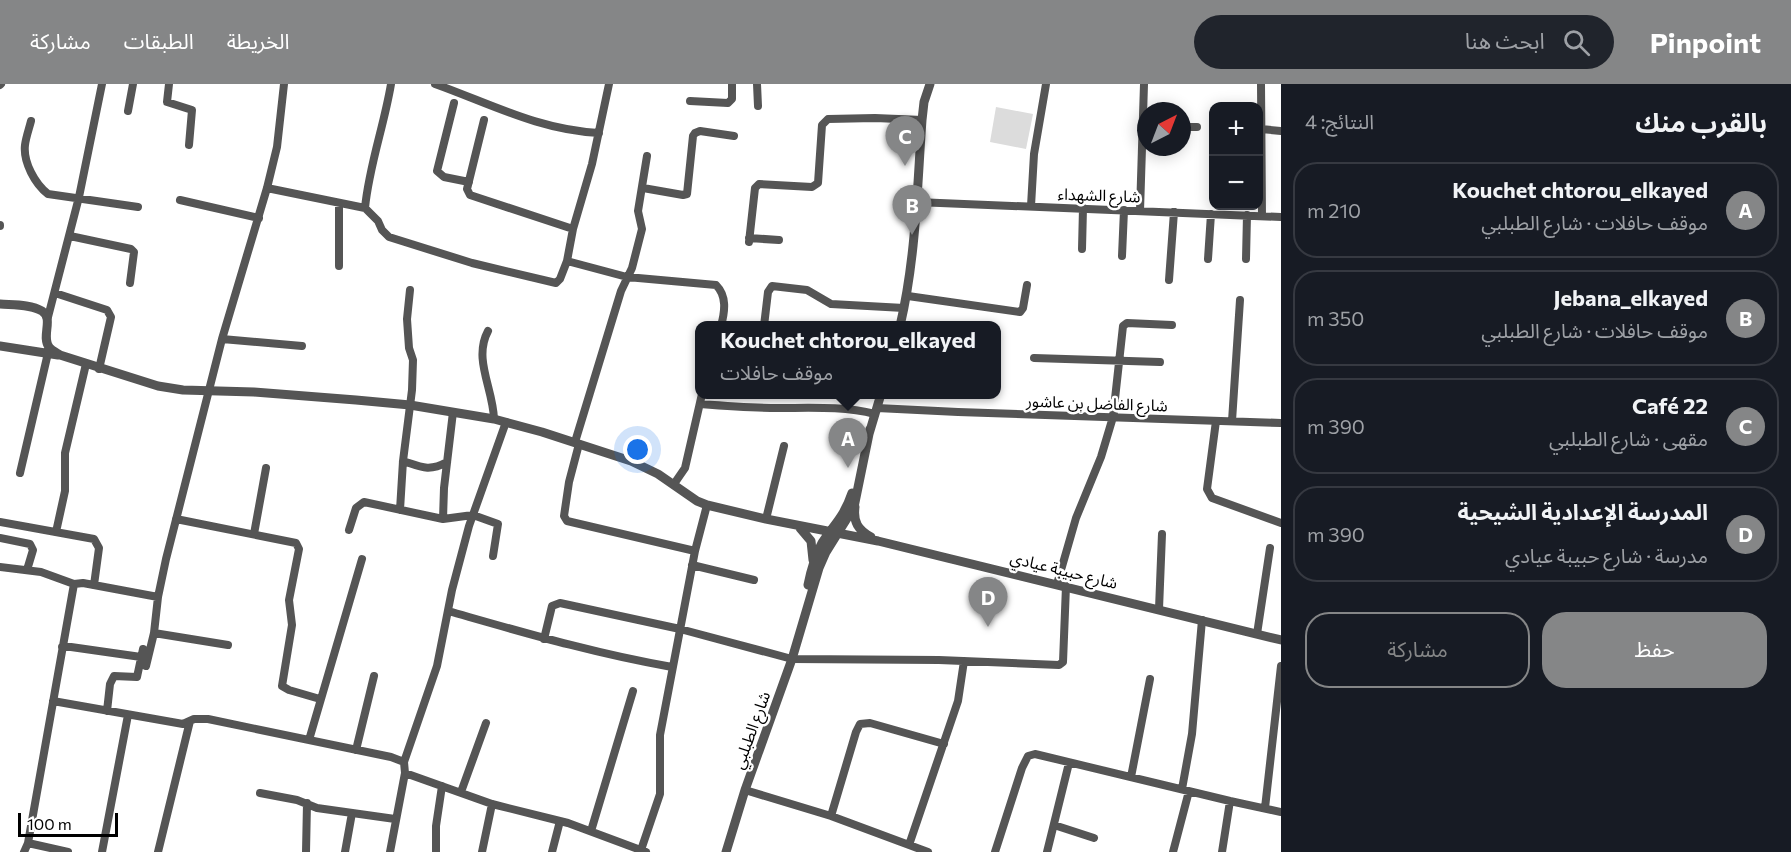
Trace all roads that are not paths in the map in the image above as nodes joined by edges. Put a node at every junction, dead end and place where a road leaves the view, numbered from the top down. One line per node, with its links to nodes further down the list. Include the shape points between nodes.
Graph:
1 (102, 84): 37 (street)
2 (133, 84): 20 (street)
3 (169, 84): 30 (street, via 167,102 192,110)
4 (284, 84): 35 (street, via 277,147)
5 (391, 84): 43 (street)
6 (435, 84): 28 (street, via 527,120)
7 (609, 84): 28 (street)
8 (732, 84): 15 (street, via 732,99 728,103)
9 (757, 84): 19 (street)
10 (930, 84): 21 (street)
11 (935, 84): 21 (street)
12 (1046, 84): 41 (street, via 1034,154)
13 (1144, 84): 16 (street)
14 (1261, 84): 17 (street)
15 (690, 101)
16 (1144, 102)
17 (1261, 102)
18 (454, 103): 34 (street, via 437,171 444,177)
19 (758, 106)
20 (128, 111)
21 (923, 117): 39 (street); 55 (street, via 828,119 822,125 818,183 812,187 759,184 755,188 749,240)
22 (484, 120): 34 (street)
23 (31, 121): 37 (street, via 25,148 32,176 48,194)
24 (1191, 127): 25 (street)
25 (1197, 127)
26 (1263, 129): 27 (street)
27 (1281, 131)
28 (599, 133): 53 (street)
29 (734, 136): 36 (street, via 695,133 687,194)
30 (189, 145)
31 (646, 156): 36 (street)
32 (1143, 156): 46 (street)
33 (1261, 156): 50 (street)
34 (469, 182): 53 (street, via 467,189 476,198)
35 (267, 188): 40 (street); 52 (street)
36 (643, 188): 62 (street, via 638,211 642,229)
37 (79, 197): 42 (street); 54 (street)
38 (180, 200): 52 (street)
39 (916, 202): 41 (street, شارع الشهداء); 68 (street)
40 (339, 203): 43 (street); 61 (street)
41 (1031, 206): 44 (street, شارع الشهداء)
42 (138, 207)
43 (365, 208): 60 (street, via 389,237 483,266 556,283)
44 (1083, 208): 45 (street, شارع الشهداء); 56 (street)
45 (1124, 210): 46 (street, شارع الشهداء); 57 (street)
46 (1140, 211): 47 (street, شارع الشهداء)
47 (1174, 212): 48 (street, شارع الشهداء); 63 (street)
48 (1211, 214): 49 (street, شارع الشهداء); 58 (street)
49 (1247, 215): 50 (street, شارع الشهداء); 59 (street)
50 (1262, 216): 51 (street, شارع الشهداء)
51 (1281, 217)
52 (259, 218): 78 (street)
53 (573, 229): 60 (street)
54 (70, 236): 64 (street, via 131,249 134,252); 67 (street)
55 (779, 240)
56 (1082, 249)
57 (1122, 256)
58 (1208, 259)
59 (1246, 259)
60 (567, 261): 62 (street)
61 (339, 266)
62 (627, 277): 73 (street, via 716,285 724,296); 102 (street)
63 (1168, 280)
64 (130, 282)
65 (1027, 285): 68 (street, via 1020,312)
66 (410, 290): 92 (street)
67 (55, 293): 72 (street); 87 (street, via 107,310 111,317)
68 (908, 296): 71 (street)
69 (1240, 300): 99 (street)
70 (0, 303): 72 (street, via 39,309)
71 (904, 308): 74 (street, via 831,304 807,290 776,286 768,292); 75 (street)
72 (48, 317): 82 (street, via 47,343)
73 (722, 321)
74 (765, 321)
75 (901, 321)
76 (1172, 325): 84 (street, via 1125,323)
77 (488, 331): 96 (street, via 481,355)
78 (222, 339): 80 (street); 88 (street)
79 (0, 346): 81 (street, شارع حبيبة عيادي)
80 (302, 346)
81 (48, 353): 82 (street, شارع حبيبة عيادي); 107 (street)
82 (60, 355): 86 (street, شارع حبيبة عيادي)
83 (1034, 358): 84 (street)
84 (1120, 359): 85 (street); 95 (street)
85 (1160, 362)
86 (86, 364): 87 (street, شارع حبيبة عيادي); 120 (street, via 65,453 65,491)
87 (99, 369): 88 (street, شارع حبيبة عيادي, via 158,386)
88 (208, 391): 92 (street, شارع حبيبة عيادي); 113 (street)
89 (701, 399): 91 (street)
90 (880, 399): 93 (street, شارع الطبلبي)
91 (700, 404): 93 (street, شارع الفاضل بن عاشور); 108 (street, via 685,468)
92 (410, 405): 94 (street, شارع حبيبة عيادي); 104 (street)
93 (876, 411): 95 (street, شارع الفاضل بن عاشور); 101 (street, شارع الطبلبي)
94 (453, 412): 96 (street, شارع حبيبة عيادي); 105 (street)
95 (1113, 417): 97 (street, شارع الفاضل بن عاشور); 137 (street, via 1076,518)
96 (494, 419): 98 (street, شارع حبيبة عيادي)
97 (1216, 421): 99 (street, شارع الفاضل بن عاشور); 117 (street, via 1209,495)
98 (506, 422): 102 (street, شارع حبيبة عيادي); 112 (street)
99 (1232, 422): 100 (street, شارع الفاضل بن عاشور)
100 (1281, 423)
101 (870, 429): 109 (street, شارع الطبلبي); 121 (street, شارع الطبلبي, via 848,504)
102 (577, 443): 108 (street, شارع حبيبة عيادي, via 631,461); 127 (street, via 565,519)
103 (784, 446): 115 (street)
104 (403, 461): 105 (street, via 435,469); 111 (street)
105 (447, 462): 114 (street)
106 (266, 468): 122 (street)
107 (20, 473)
108 (674, 484): 110 (street, شارع حبيبة عيادي)
109 (855, 503): 121 (street, شارع الطبلبي); 125 (street, via 855,523)
110 (707, 505): 115 (street, شارع حبيبة عيادي); 127 (street)
111 (400, 510): 114 (street); 119 (street, via 364,502 356,508)
112 (473, 515): 114 (street); 128 (street, via 498,524); 140 (street)
113 (176, 519): 122 (street); 138 (street)
114 (443, 519)
115 (766, 519): 118 (street, شارع حبيبة عيادي)
116 (0, 522): 120 (street)
117 (1281, 522)
118 (792, 524): 121 (street, شارع حبيبة عيادي); 130 (street, via 811,541)
119 (349, 530)
120 (56, 532): 136 (street, via 97,541)
121 (835, 533): 125 (street, شارع حبيبة عيادي); 130 (street, شارع الطبلبي, via 824,542); 141 (street, شارع الطبلبي)
122 (254, 534): 158 (street, via 298,546 289,600 292,625 282,686)
123 (1162, 534): 139 (street)
124 (0, 538): 133 (street, via 30,544 33,550)
125 (878, 541): 137 (street, شارع حبيبة عيادي)
126 (1270, 548): 145 (street)
127 (695, 551): 131 (street)
128 (493, 556)
129 (362, 559): 158 (street)
130 (813, 563): 141 (street, شارع الطبلبي)
131 (692, 565): 134 (street); 143 (street)
132 (0, 567): 133 (street)
133 (27, 570): 135 (street)
134 (754, 580)
135 (74, 584): 136 (street); 149 (street)
136 (94, 585): 138 (street)
137 (1061, 585): 139 (street, شارع حبيبة عيادي); 151 (street, via 1061,664)
138 (158, 597): 144 (street)
139 (1159, 609): 142 (street, شارع حبيبة عيادي)
140 (448, 611): 146 (street); 167 (street, via 437,666)
141 (803, 617): 150 (street, شارع الطبلبي)
142 (1202, 620): 145 (street, شارع حبيبة عيادي); 173 (street)
143 (680, 629): 146 (street, via 557,603 550,610); 150 (street); 154 (street)
144 (154, 633): 148 (street); 152 (street)
145 (1257, 634): 147 (street, شارع حبيبة عيادي)
146 (544, 639): 154 (street)
147 (1281, 640)
148 (228, 645)
149 (62, 647): 159 (street); 160 (street, via 142,653 137,677 114,676)
150 (792, 659): 151 (street); 172 (street, شارع الطبلبي)
151 (964, 661): 165 (street, via 958,701)
152 (146, 666)
153 (1281, 666): 179 (street)
154 (672, 667): 190 (street, via 659,741 660,794)
155 (374, 676): 166 (street)
156 (1150, 679): 170 (street)
157 (633, 691): 186 (street)
158 (320, 699): 164 (street)
159 (53, 701): 160 (street); 188 (street)
160 (107, 711): 161 (street)
161 (128, 715): 162 (street, via 183,724); 193 (street)
162 (190, 721): 164 (street, via 208,719); 194 (street)
163 (486, 723): 174 (street)
164 (309, 740): 166 (street)
165 (944, 744): 182 (street, via 870,723 860,724); 189 (street)
166 (356, 750): 167 (street)
167 (404, 762): 169 (street)
168 (1069, 764): 170 (street); 185 (street); 203 (street, via 1042,755 1028,756)
169 (405, 773): 171 (street); 183 (street)
170 (1131, 777): 173 (street)
171 (442, 786): 174 (street); 198 (street)
172 (745, 790): 182 (street); 201 (street, شارع الطبلبي)
173 (1186, 790): 176 (street); 205 (street)
174 (461, 792): 178 (street)
175 (260, 794): 177 (street)
176 (1230, 801): 179 (street); 206 (street)
177 (307, 804): 181 (street); 195 (street)
178 (492, 804): 184 (street); 199 (street)
179 (1265, 808): 180 (street)
180 (1281, 812)
181 (352, 813): 183 (street); 196 (street)
182 (831, 816): 189 (street)
183 (395, 819): 197 (street)
184 (560, 821): 186 (street); 200 (street)
185 (1054, 825): 187 (street); 204 (street)
186 (591, 831): 190 (street)
187 (1094, 838)
188 (28, 843): 191 (street); 192 (street)
189 (909, 845): 202 (street)
190 (644, 851)
191 (24, 852)
192 (68, 852)
193 (102, 852)
194 (158, 852)
195 (306, 852)
196 (345, 852)
197 (390, 852)
198 (436, 852)
199 (482, 852)
200 (552, 852)
201 (726, 852)
202 (926, 852)
203 (994, 852)
204 (1047, 852)
205 (1173, 852)
206 (1222, 852)

